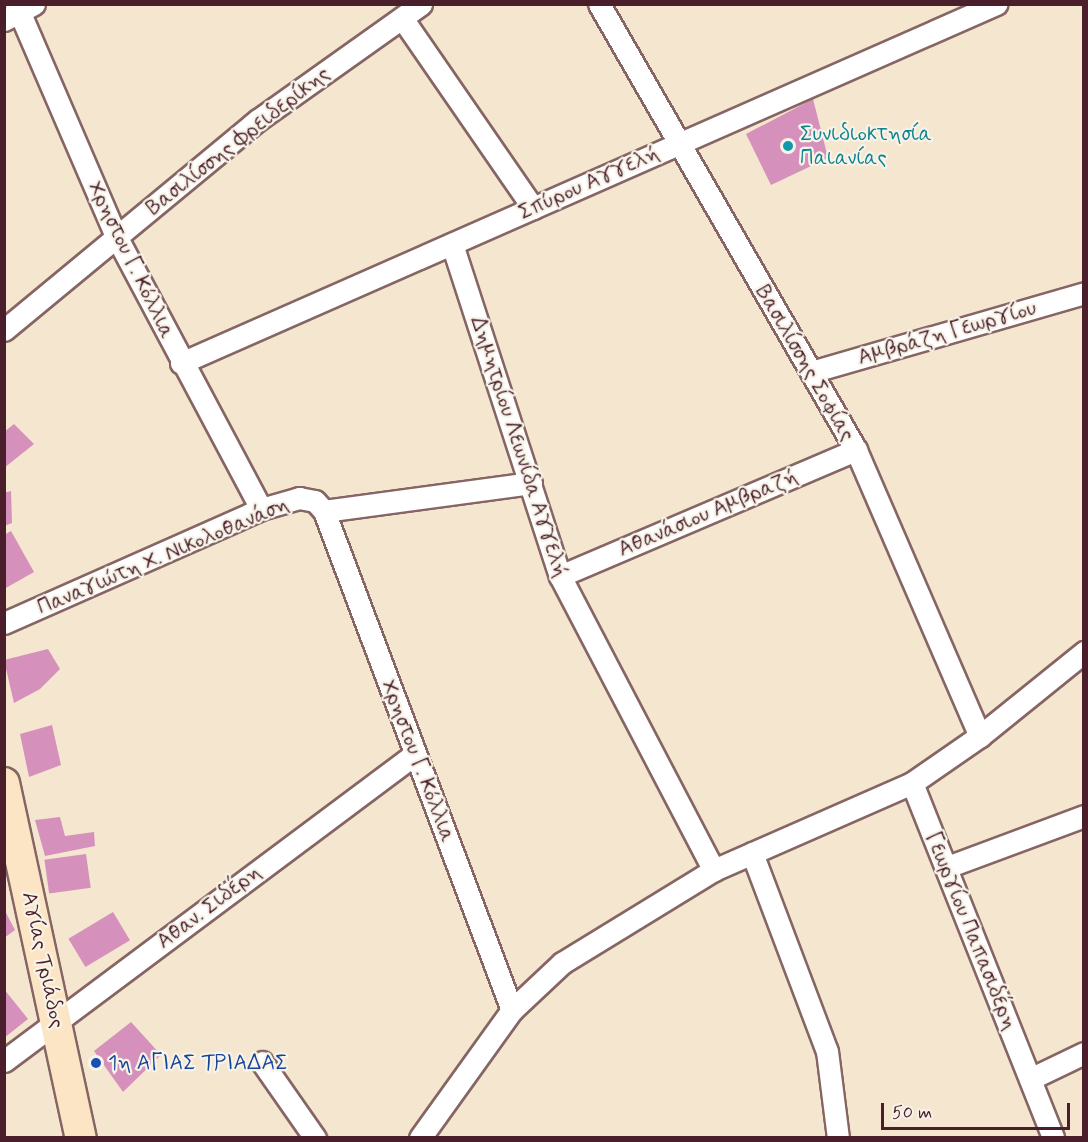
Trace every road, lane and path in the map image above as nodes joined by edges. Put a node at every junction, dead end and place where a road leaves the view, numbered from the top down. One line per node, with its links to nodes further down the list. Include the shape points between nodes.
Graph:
1 (421, 4): 5 (street, Βασιλίσσης Φρειδερίκης)
2 (599, 4): 6 (street, Βασιλίσσης Σοφίας)
3 (996, 4): 6 (street, Σπύρου Αγγελή)
4 (18, 10): 8 (street, Χρηστου Γ. Κόλλια)
5 (402, 18): 7 (street); 8 (street, Βασιλίσσης Φρειδερίκης, via 258,120)
6 (679, 143): 7 (street, Σπύρου Αγγελή); 13 (street, Βασιλίσσης Σοφίας)
7 (533, 208): 9 (street, Σπύρου Αγγελή)
8 (116, 236): 11 (street, Βασιλίσσης Φρειδερίκης); 12 (street, Χρηστου Γ. Κόλλια)
9 (452, 244): 12 (street, Σπύρου Αγγελή); 15 (street, Δημητρίου Λεωνίδα Αγγελή)
10 (1083, 293): 13 (street, Αμβράζη Γεωργίου)
11 (4, 330)
12 (181, 363): 16 (street, Χρηστου Γ. Κόλλια)
13 (811, 372): 14 (street, Βασιλίσσης Σοφίας)
14 (856, 450): 18 (street, Αθανάσιου Αμβραζή); 21 (street, Βασιλίσσης Σοφίας)
15 (531, 483): 17 (street); 18 (street, Δημητρίου Λεωνίδα Αγγελή)
16 (261, 509): 17 (street, Παναγιώτη Χ. Νικολοθανάση, via 308,498); 19 (street, Παναγιώτη Χ. Νικολοθανάση)
17 (324, 511): 22 (street, Χρηστου Γ. Κόλλια)
18 (560, 576): 28 (street, Δημητρίου Λεωνίδα Αγγελή)
19 (4, 622)
20 (1083, 652): 21 (street)
21 (980, 736): 24 (street)
22 (415, 754): 29 (street, Χρηστου Γ. Κόλλια); 30 (street, Αθαν. Σιδέρη)
23 (4, 783): 30 (street, Αγίας Τριάδος)
24 (912, 783): 26 (street); 27 (street, Γεωργίου Παπασιδέρη)
25 (1083, 816): 27 (street)
26 (752, 853): 28 (street); 38 (street, via 827,1051)
27 (947, 867): 34 (street, Γεωργίου Παπασιδέρη)
28 (714, 870): 29 (street, via 562,963)
29 (512, 1010): 37 (street)
30 (56, 1023): 32 (street, Αθαν. Σιδέρη); 35 (street, Αγίας Τριάδος)
31 (1083, 1053): 34 (street)
32 (4, 1061)
33 (262, 1062): 36 (street)
34 (1030, 1078): 39 (street, Γεωργίου Παπασιδέρη)
35 (81, 1137)
36 (315, 1137)
37 (420, 1137)
38 (838, 1137)
39 (1053, 1137)

